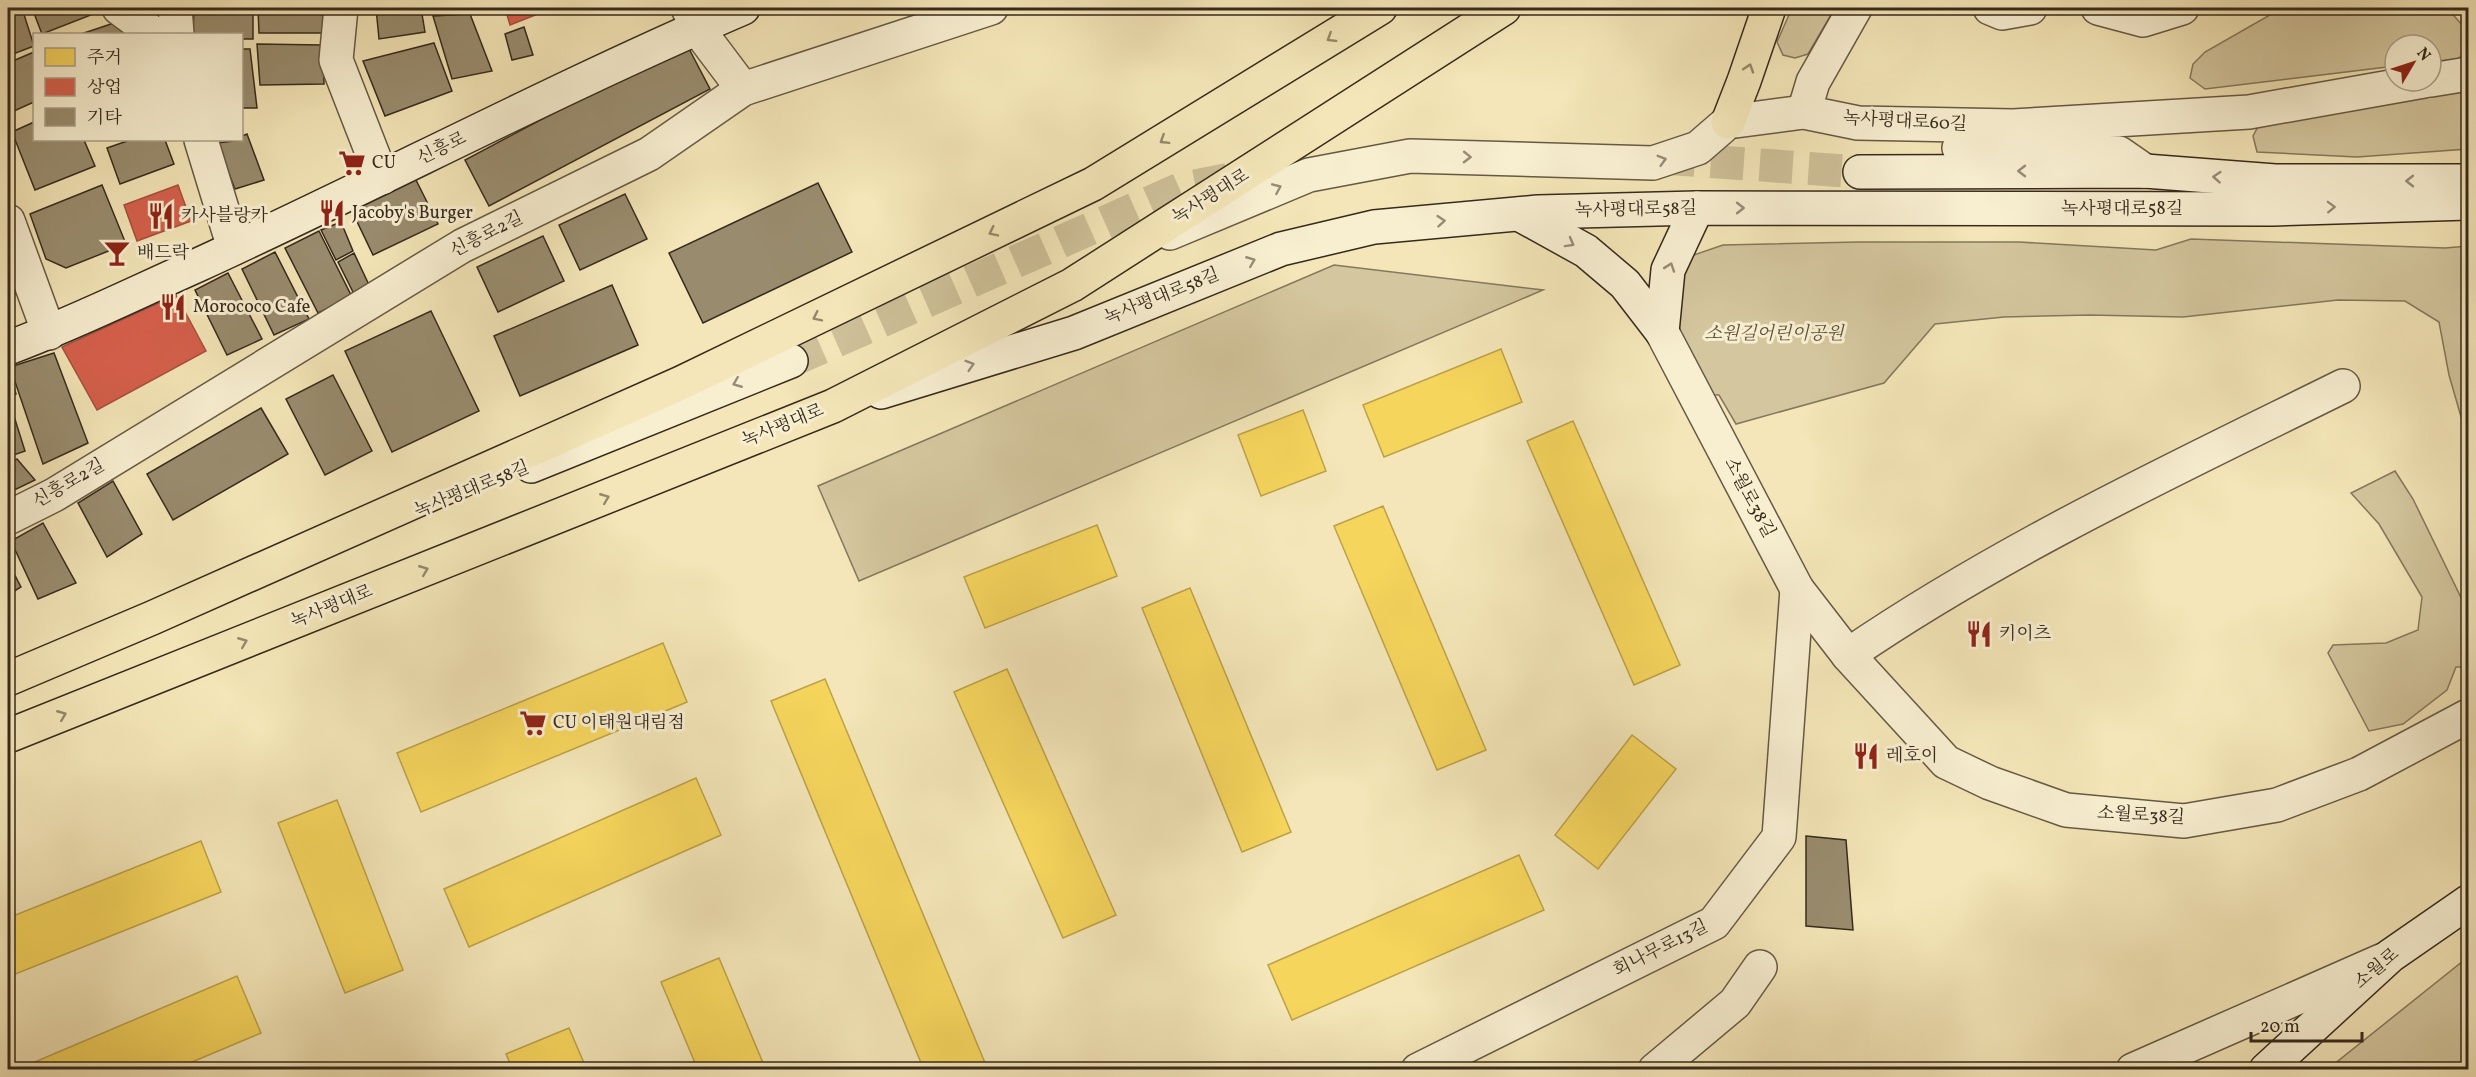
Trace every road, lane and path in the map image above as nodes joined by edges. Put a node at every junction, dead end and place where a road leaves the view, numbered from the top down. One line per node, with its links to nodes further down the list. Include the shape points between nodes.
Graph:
1 (119, 8): 15 (street)
2 (175, 8): 16 (street)
3 (341, 8): 26 (street, via 336,60)
4 (743, 8): 14 (street, 신흥로)
5 (991, 8): 20 (street, 신흥로2길)
6 (1380, 8): 42 (main road, one-way to 42, via 1093,184 681,383)
7 (1504, 8): 33 (main road, 녹사평대로)
8 (1769, 8): 22 (main road, one-way to 8)
9 (1855, 8): 21 (street, via 1813,82)
10 (1990, 8): 11 (street, via 2002,13)
11 (2030, 8)
12 (2098, 8): 13 (street, via 2143,20)
13 (2182, 8)
14 (692, 17): 20 (street); 26 (street, 신흥로)
15 (153, 33)
16 (177, 33)
17 (2469, 74): 18 (street)
18 (2443, 78)
19 (2383, 88): 21 (street, 녹사평대로60길, via 2249,112 2013,126 1858,123)
20 (742, 89): 40 (street, 신흥로2길, via 649,154 462,246 54,495)
21 (1804, 112): 22 (street, 녹사평대로60길); 24 (street, via 1852,144 2119,153)
22 (1728, 122): 33 (street, one-way to 22, via 1309,175 1410,156 1653,163 1698,148)
23 (201, 141): 32 (street)
24 (2145, 171): 25 (street, 녹사평대로58길, one-way to 25); 27 (street, 녹사평대로58길, one-way to 24, via 2276,181)
25 (1860, 172)
26 (382, 178): 32 (street, 신흥로)
27 (2469, 181)
28 (2469, 203): 29 (street, 녹사평대로58길, one-way to 28, via 2273,209)
29 (1697, 208): 30 (street, 녹사평대로58길); 34 (street, one-way to 29, via 1668,270)
30 (1519, 214): 34 (street, 소월로38길, one-way to 34, via 1586,251 1625,284); 39 (street, 녹사평대로58길, one-way to 30, via 1074,333 1281,249 1374,227)
31 (8, 221): 35 (street)
32 (234, 248): 35 (street, 신흥로)
33 (1126, 251): 39 (main road, 녹사평대로, via 1072,285)
34 (1662, 332): 41 (street, 소월로38길)
35 (49, 333): 36 (street, 신흥로)
36 (8, 348)
37 (791, 361): 42 (street, 녹사평대로58길, one-way to 42)
38 (2343, 386): 43 (street, via 2023,549 1917,608)
39 (833, 406): 46 (main road, 녹사평대로, one-way to 39)
40 (8, 518)
41 (1797, 589): 43 (street, 소월로38길); 50 (street, 회나무로13길, via 1779,837 1714,923)
42 (152, 618): 44 (main road)
43 (1848, 656): 45 (street, 소월로38길, via 1946,762 1990,783 2066,810 2122,817 2184,821 2277,805 2359,774)
44 (8, 678)
45 (2469, 716)
46 (8, 736)
47 (2469, 902): 48 (street, 소월로)
48 (2390, 957): 52 (street); 53 (street, 소월로)
49 (1760, 967): 51 (street, via 1735,1002)
50 (1419, 1070)
51 (1654, 1070)
52 (2133, 1070)
53 (2266, 1070)

